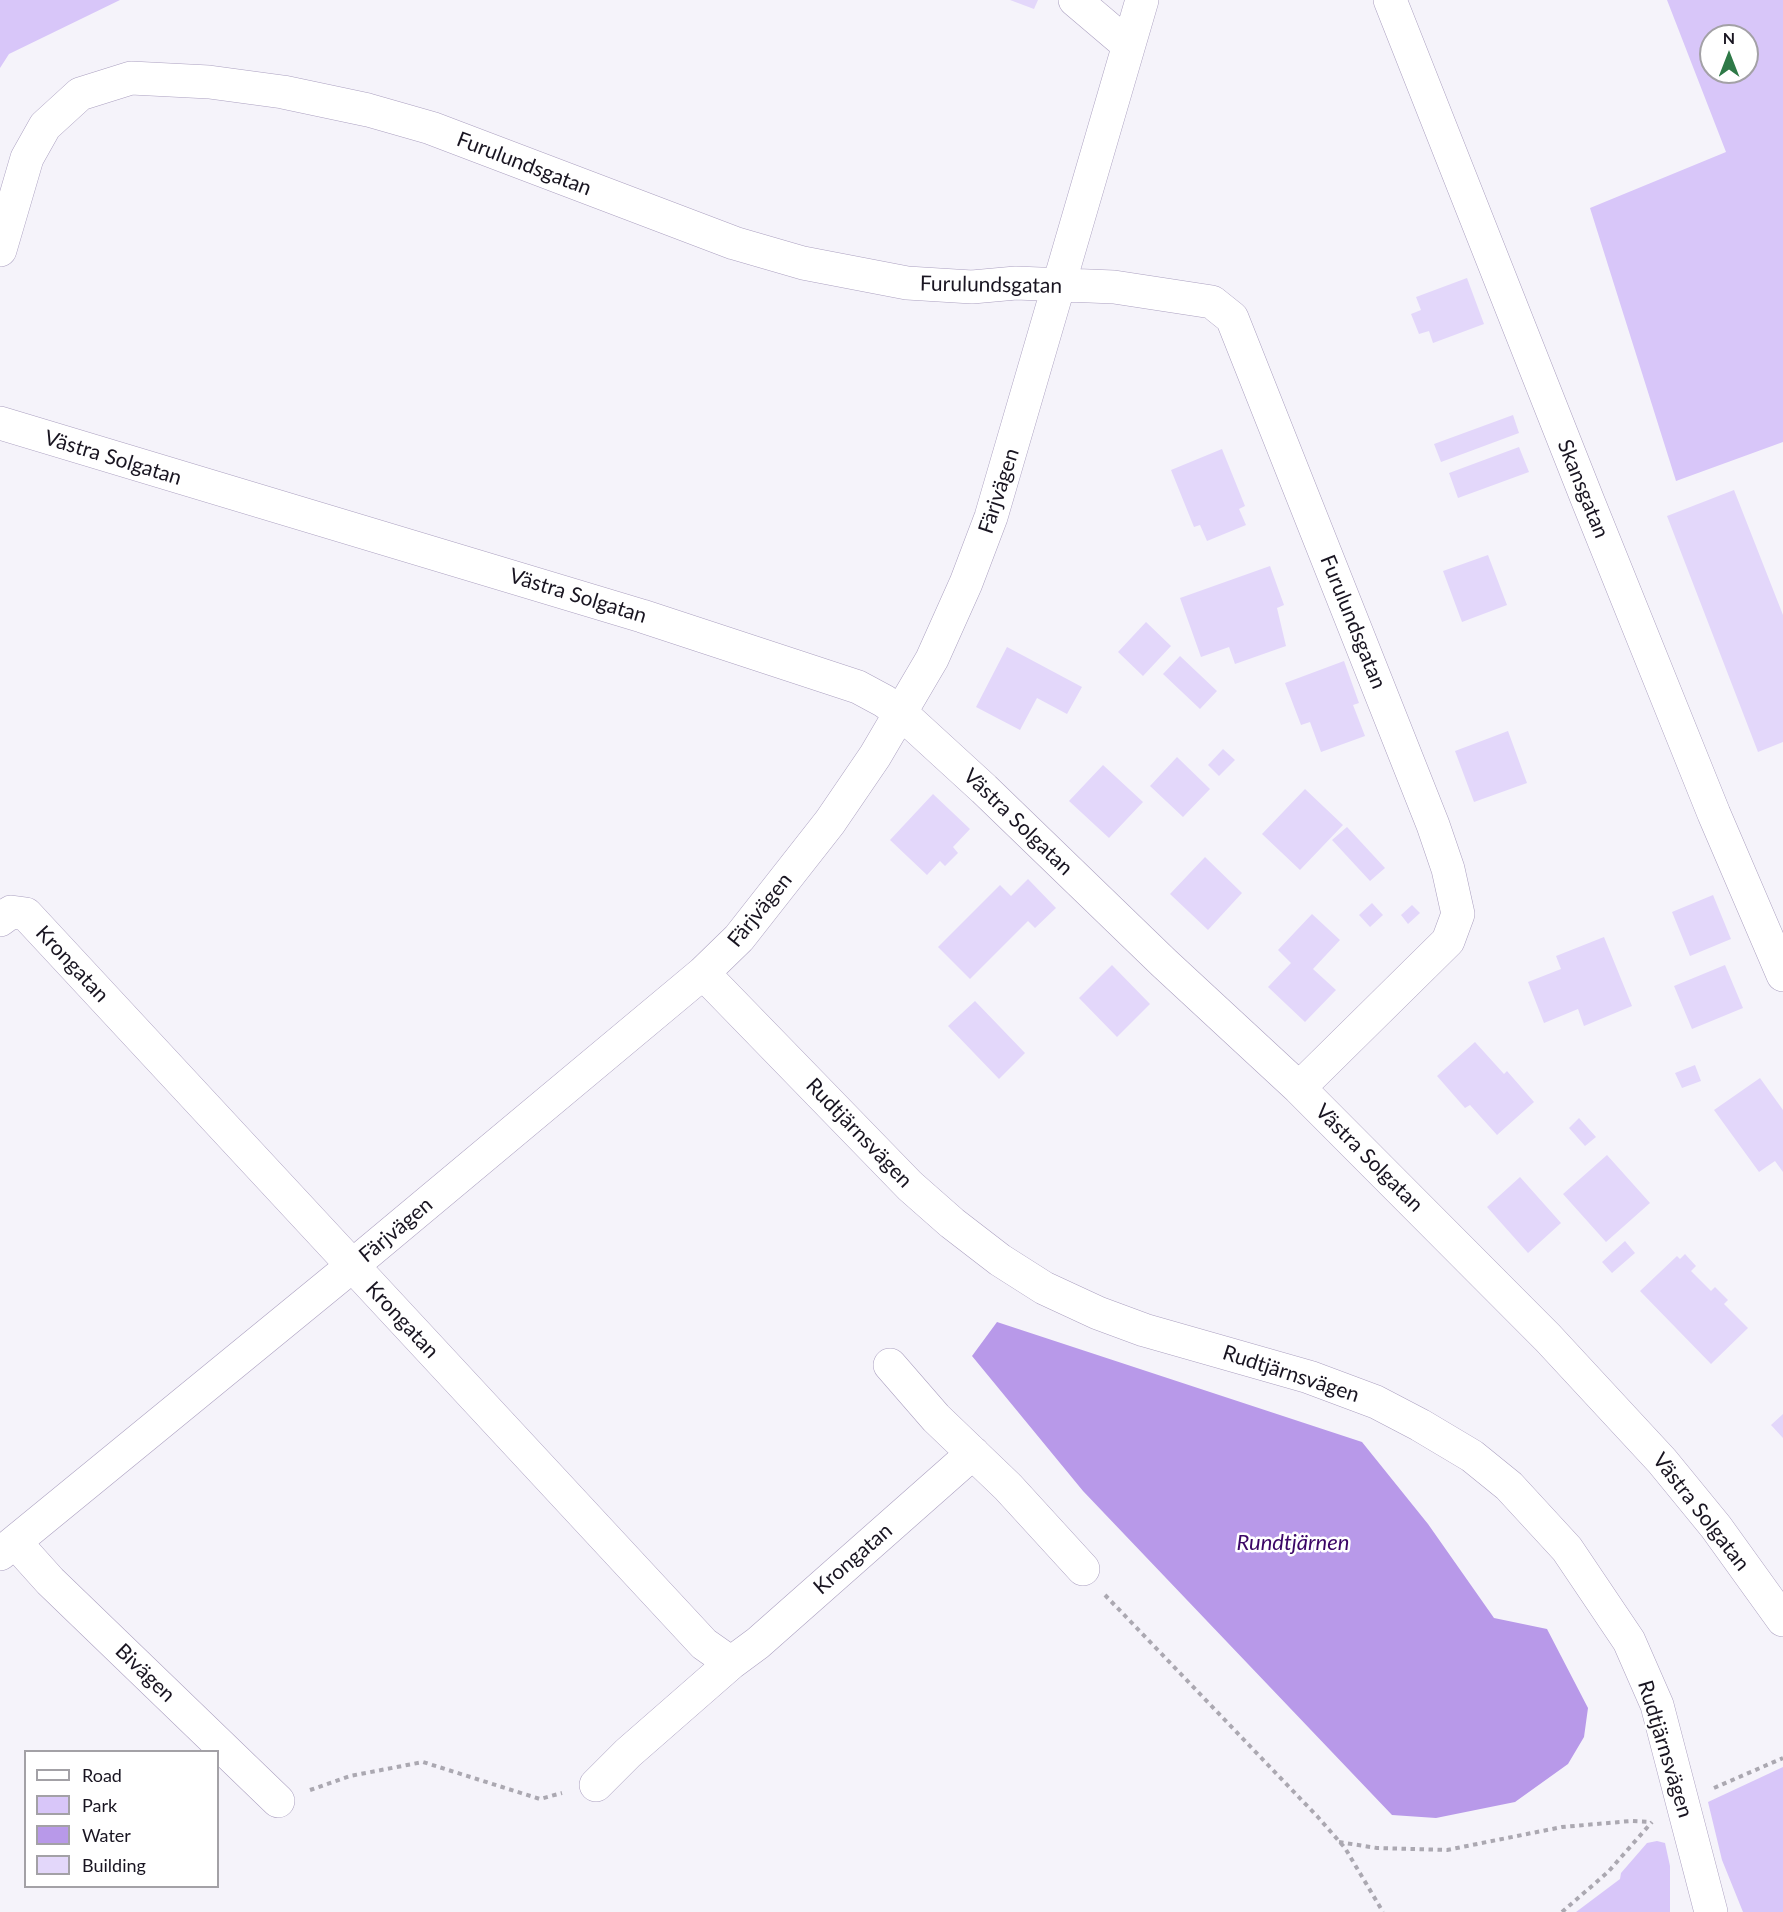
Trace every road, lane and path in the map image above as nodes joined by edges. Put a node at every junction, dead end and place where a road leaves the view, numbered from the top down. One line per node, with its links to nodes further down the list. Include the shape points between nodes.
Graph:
1 (1075, 0): 4 (street)
2 (1142, 0): 4 (street, Färjvägen)
3 (1390, 0): 11 (street, Skansgatan, via 1714,814)
4 (1128, 45): 6 (street, Färjvägen)
5 (0, 250): 6 (street, Furulundsgatan, via 27,158 45,126 80,94 130,78 209,82 368,110 431,128 734,243 803,263 907,283)
6 (1060, 286): 8 (street, Färjvägen, via 991,517 932,659); 12 (street, Furulundsgatan, via 1114,287 1192,298 1212,302 1232,318 1448,869 1458,914 1448,941)
7 (0, 423): 8 (street, Västra Solgatan, via 642,615 858,687)
8 (901, 713): 10 (street, Färjvägen, via 830,822 739,938); 12 (street, Västra Solgatan)
9 (0, 920): 13 (street, Krongatan, via 11,912 26,914)
10 (703, 973): 13 (street, Färjvägen); 25 (street, Rudtjärnsvägen, via 910,1186 952,1223 1044,1288 1098,1314 1144,1330 1309,1377 1376,1402 1472,1456 1509,1486 1567,1549 1629,1641 1657,1705)
11 (1783, 975)
12 (1299, 1088): 18 (street, Västra Solgatan, via 1618,1411 1716,1527)
13 (352, 1266): 16 (street, Färjvägen); 19 (street, Krongatan, via 704,1644)
14 (890, 1365): 15 (street)
15 (973, 1453): 17 (street); 19 (street, Krongatan)
16 (7, 1548): 21 (street, Bivägen, via 50,1581)
17 (1083, 1569): 23 (path)
18 (1783, 1620)
19 (731, 1663): 20 (street, Krongatan)
20 (596, 1785): 21 (path, via 540,1799 423,1762 350,1776)
21 (278, 1801)
22 (1652, 1822): 23 (path, via 1562,1827 1447,1850 1377,1848)
23 (1339, 1842): 24 (path)
24 (1383, 1912)
25 (1711, 1912)

